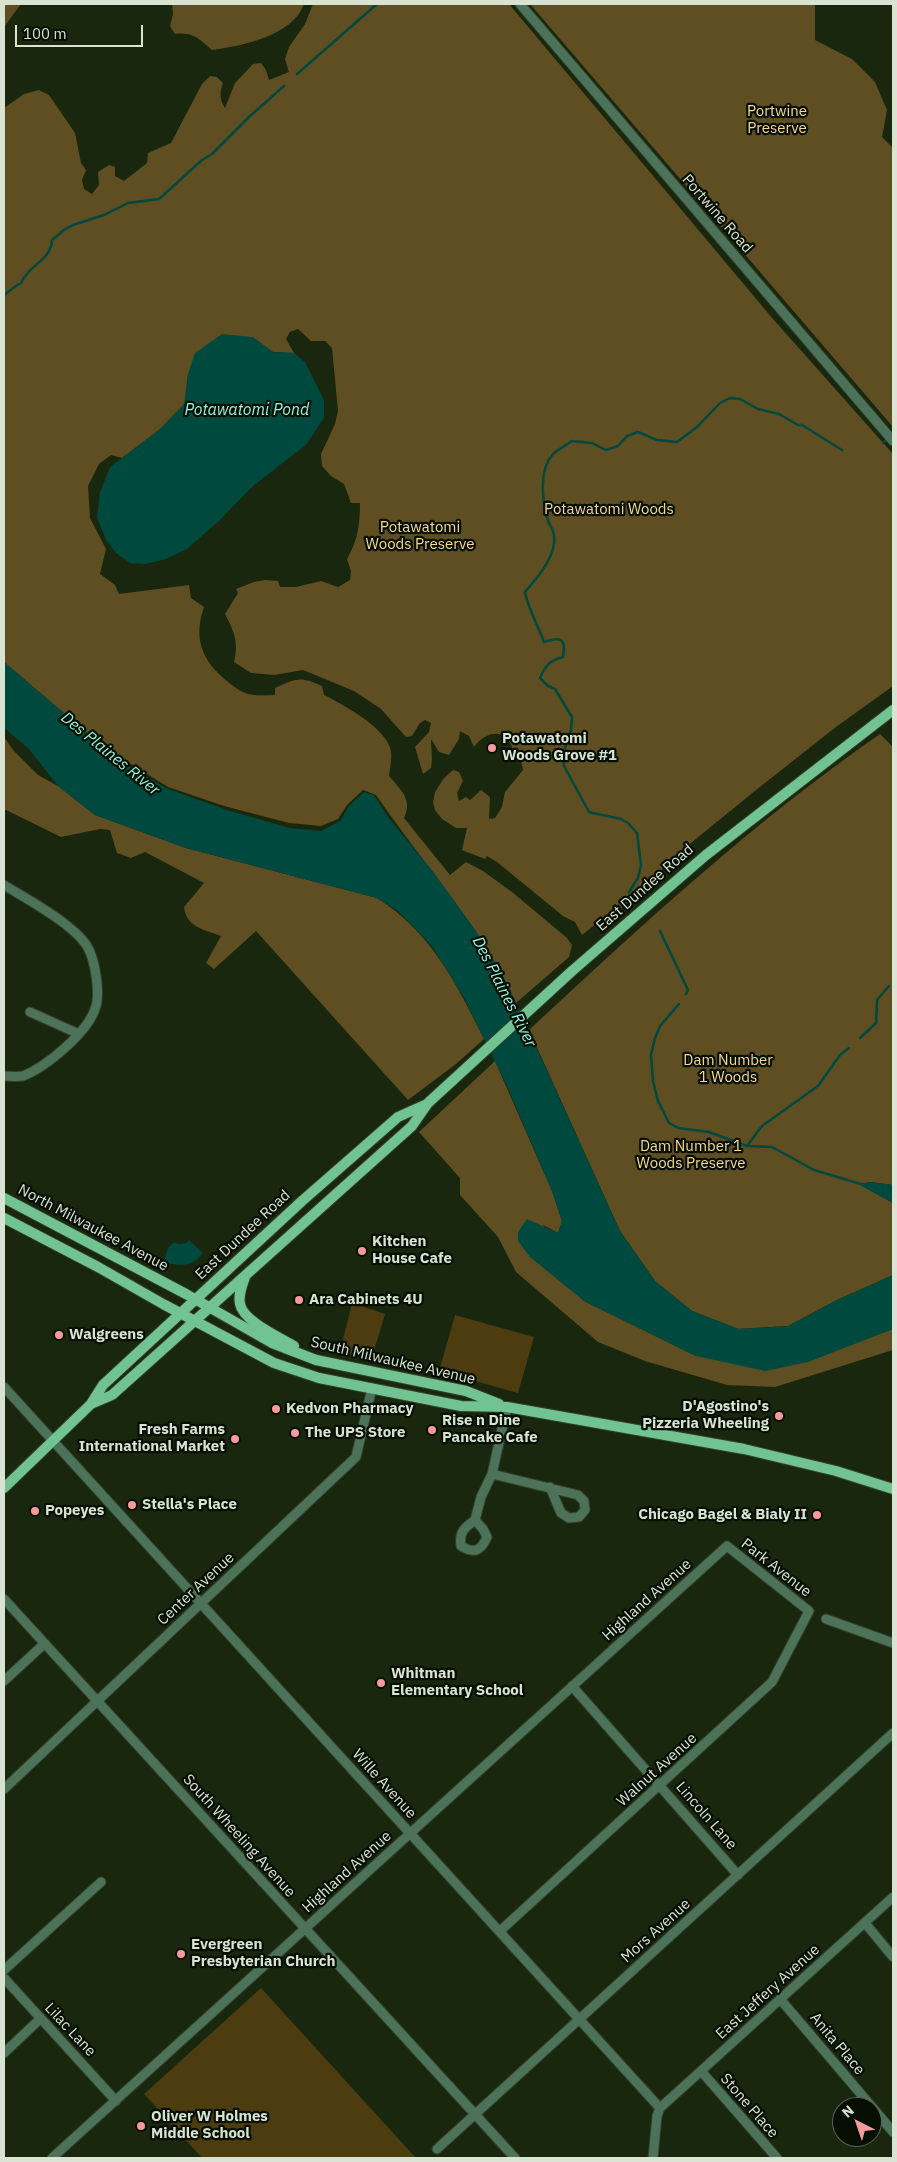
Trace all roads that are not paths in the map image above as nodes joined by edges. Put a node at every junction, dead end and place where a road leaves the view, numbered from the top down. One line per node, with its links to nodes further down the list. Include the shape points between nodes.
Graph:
1 (520, 4): 2 (street, Portwine Road)
2 (893, 441)
3 (893, 710): 8 (main road, East Dundee Road, via 706,856)
4 (4, 885): 6 (street, via 61,921 86,946 97,974 96,1009)
5 (30, 1012): 6 (street)
6 (79, 1034): 7 (street, via 46,1062 22,1076)
7 (4, 1076)
8 (428, 1103): 11 (main road, East Dundee Road, via 412,1126); 12 (main road, East Dundee Road, via 398,1118)
9 (4, 1198): 12 (main road, North Milwaukee Avenue)
10 (4, 1218): 14 (main road)
11 (245, 1276): 13 (main road, East Dundee Road); 16 (main road, via 239,1299 245,1315)
12 (195, 1299): 13 (main road, South Milwaukee Avenue); 14 (main road, East Dundee Road)
13 (210, 1307): 15 (main road, East Dundee Road); 16 (main road, South Milwaukee Avenue, via 272,1343)
14 (180, 1313): 15 (main road, South Milwaukee Avenue); 19 (main road, East Dundee Road, via 103,1385)
15 (195, 1321): 18 (main road, South Milwaukee Avenue, via 274,1362 318,1378); 19 (main road, East Dundee Road, via 112,1395)
16 (316, 1360): 20 (main road, South Milwaukee Avenue, via 466,1391)
17 (4, 1387): 21 (street, Wille Avenue)
18 (372, 1388): 20 (main road, South Milwaukee Avenue, via 461,1406); 29 (street, Center Avenue, via 356,1457)
19 (92, 1404): 21 (main road, East Dundee Road)
20 (507, 1407): 22 (street); 25 (main road, South Milwaukee Avenue, via 744,1450 836,1471)
21 (53, 1442): 23 (main road, East Dundee Road); 29 (street, Wille Avenue)
22 (492, 1474): 24 (street); 26 (street)
23 (4, 1488)
24 (550, 1488): 24 (street, via 578,1495 584,1501 585,1510 580,1516 569,1518 561,1513)
25 (893, 1489)
26 (475, 1520)
27 (727, 1546): 30 (street, Park Avenue); 35 (street, Highland Avenue)
28 (4, 1599): 33 (street, South Wheeling Avenue)
29 (201, 1603): 36 (street, Center Avenue); 40 (street, Wille Avenue)
30 (809, 1611): 38 (street, Walnut Avenue, via 772,1682)
31 (826, 1619): 32 (street)
32 (893, 1643)
33 (44, 1644): 34 (street); 36 (street, South Wheeling Avenue)
34 (4, 1681)
35 (572, 1686): 38 (street, Lincoln Lane); 40 (street, Highland Avenue)
36 (98, 1702): 39 (street, Center Avenue); 45 (street, South Wheeling Avenue)
37 (893, 1733): 41 (street, Mors Avenue)
38 (660, 1785): 41 (street, Lincoln Lane); 46 (street, Walnut Avenue)
39 (4, 1789)
40 (410, 1833): 45 (street, Highland Avenue); 46 (street, Wille Avenue)
41 (738, 1875): 52 (street, Mors Avenue)
42 (101, 1882): 48 (street)
43 (893, 1897): 44 (street, East Jeffery Avenue)
44 (865, 1923): 47 (street); 50 (street, East Jeffery Avenue)
45 (305, 1929): 56 (street, Highland Avenue); 58 (street, South Wheeling Avenue)
46 (500, 1931): 52 (street, Wille Avenue)
47 (893, 1957)
48 (4, 1970)
49 (4, 1978): 51 (street, Lilac Lane)
50 (780, 1999): 54 (street, East Jeffery Avenue); 55 (street, Anita Place)
51 (40, 2019): 53 (street); 56 (street, Lilac Lane)
52 (580, 2019): 57 (street, Wille Avenue); 58 (street, Mors Avenue)
53 (4, 2053)
54 (701, 2072): 57 (street, East Jeffery Avenue); 65 (street, Stone Place)
55 (863, 2097)
56 (116, 2101): 62 (street, Highland Avenue)
57 (660, 2108): 64 (street)
58 (475, 2114): 61 (street, Mors Avenue); 63 (street, South Wheeling Avenue)
59 (882, 2119): 60 (street, Anita Place)
60 (893, 2132)
61 (437, 2149)
62 (52, 2158)
63 (515, 2158)
64 (653, 2158)
65 (777, 2158)

